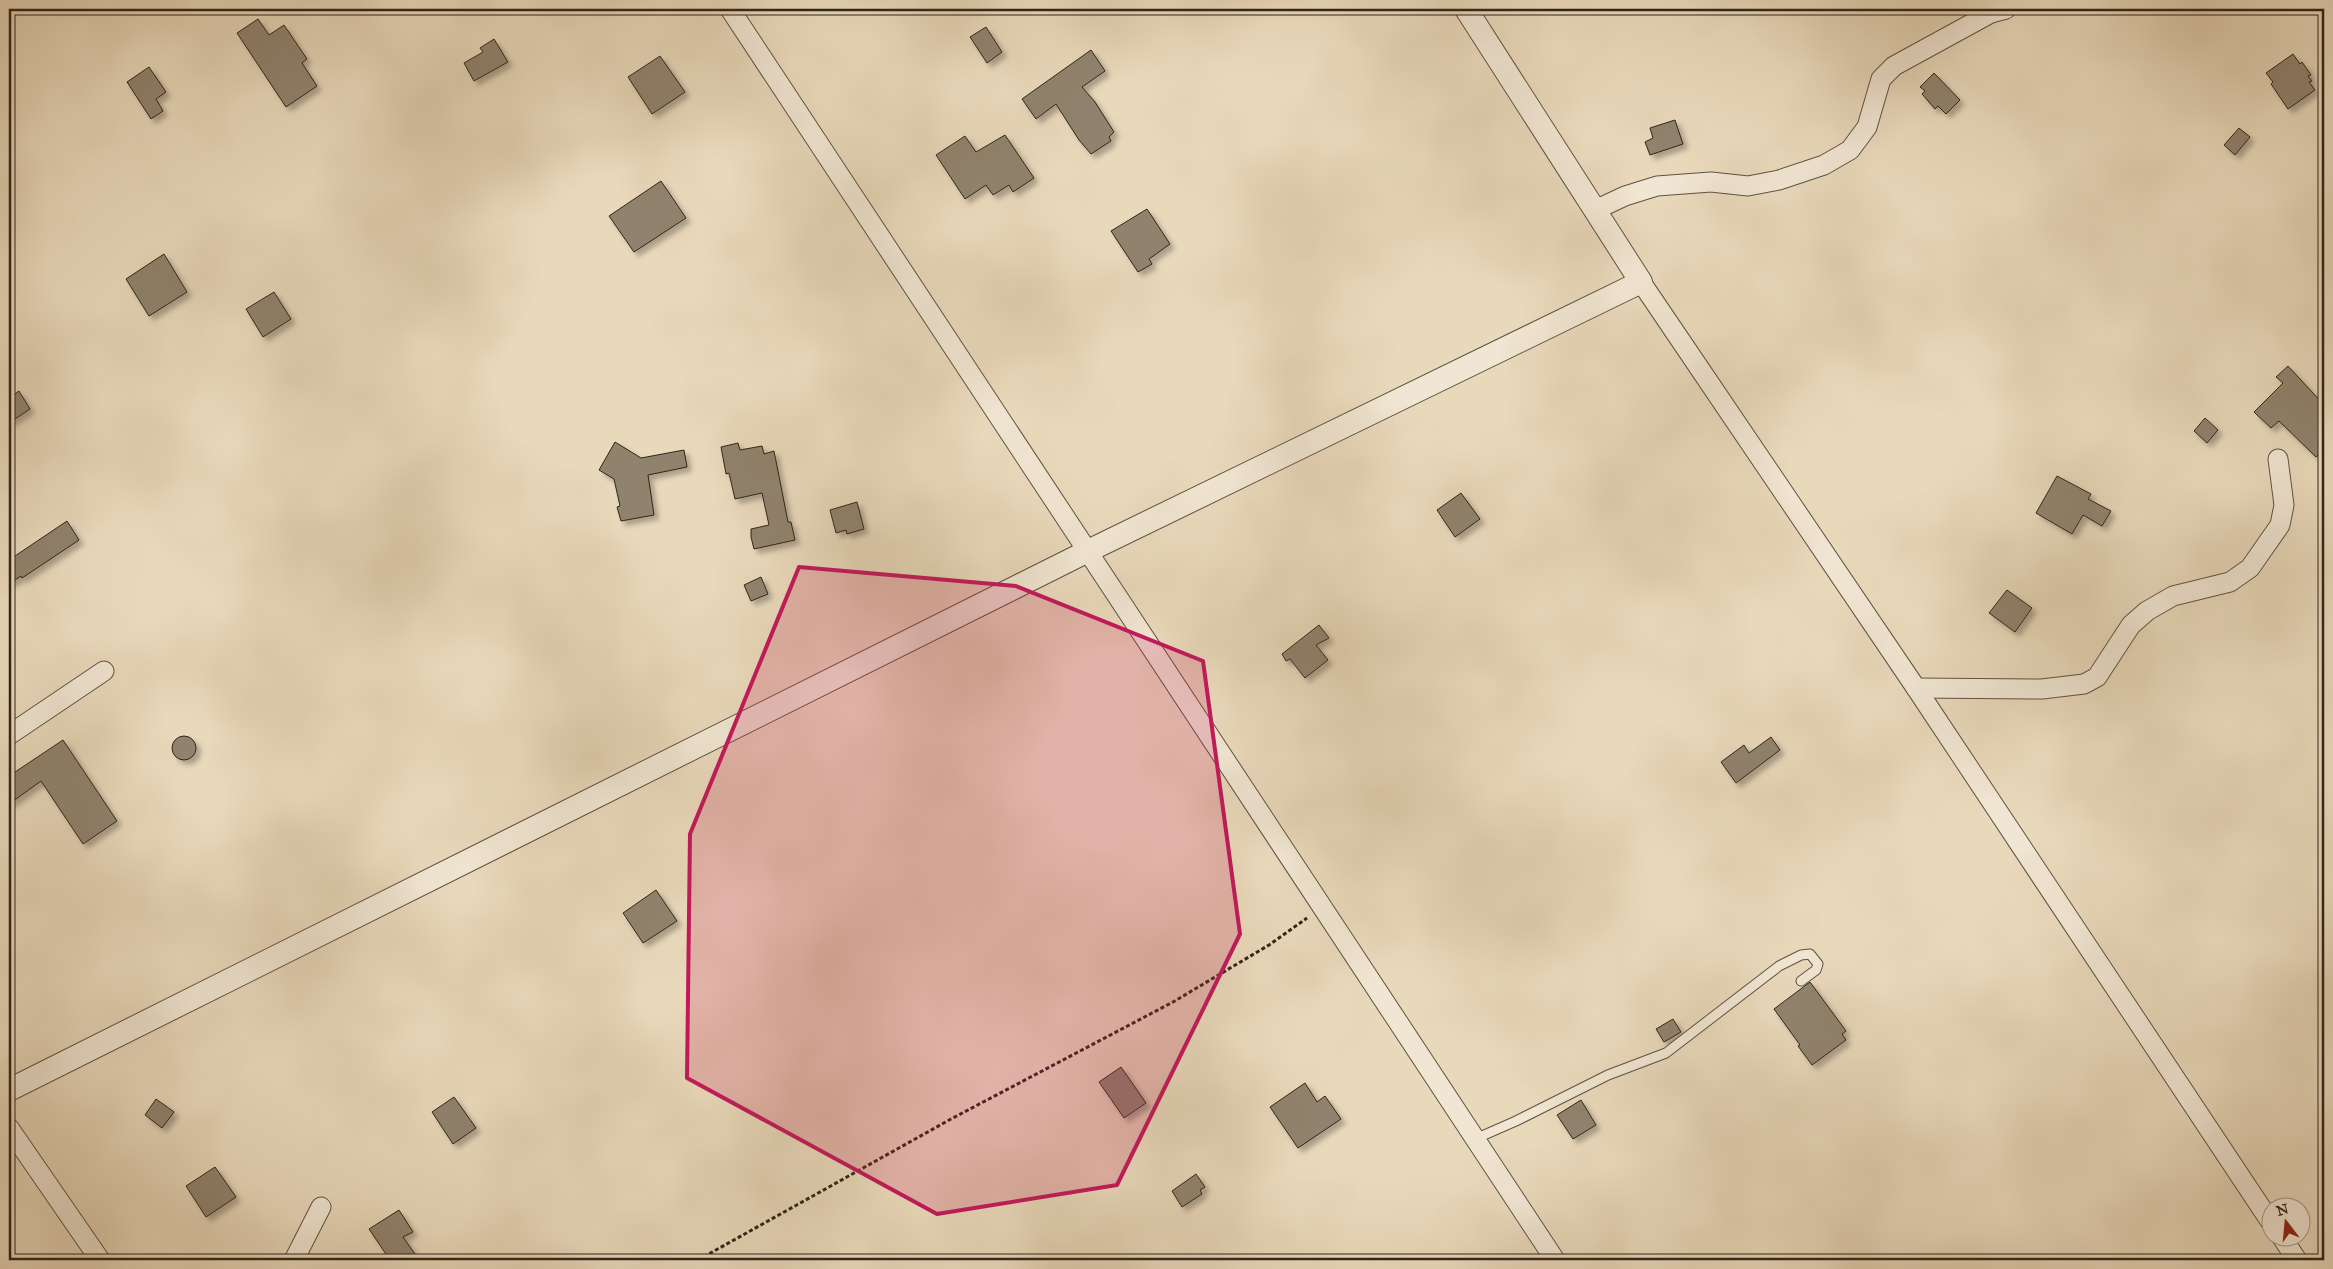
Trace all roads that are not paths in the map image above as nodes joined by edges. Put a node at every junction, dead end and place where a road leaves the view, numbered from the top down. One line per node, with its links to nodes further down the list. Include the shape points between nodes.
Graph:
1 (730, 9): 7 (street)
2 (1466, 9): 4 (street)
3 (2006, 9): 4 (street, via 1992,13 1894,66 1881,79 1867,127 1850,150 1824,165 1748,186 1711,182 1657,186)
4 (1594, 210): 5 (street)
5 (1641, 282): 7 (street); 9 (street)
6 (2278, 459): 9 (street, via 2284,505 2280,525 2250,568 2230,582 2173,596 2147,611 2132,624 2097,677 2084,684 2042,689)
7 (1086, 552): 12 (street); 14 (street)
8 (104, 671): 10 (street)
9 (1916, 688): 15 (street)
10 (9, 735)
11 (1801, 981): 14 (lane, via 1816,970 1818,964 1810,954 1779,966 1666,1053 1608,1075)
12 (9, 1090)
13 (9, 1128): 18 (street)
14 (1475, 1139): 20 (street)
15 (2260, 1206)
16 (322, 1207): 19 (street)
17 (2288, 1246): 21 (street)
18 (100, 1260)
19 (294, 1260)
20 (1555, 1260)
21 (2297, 1260)

